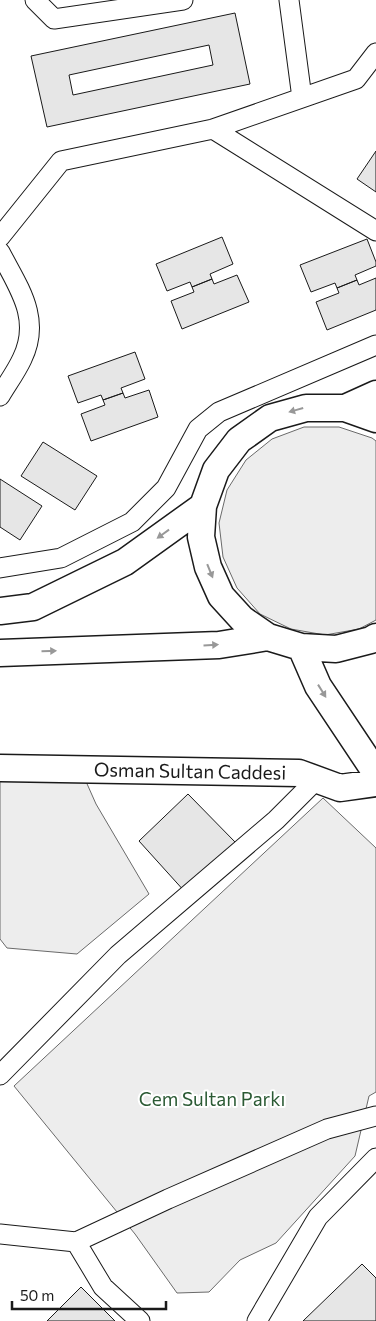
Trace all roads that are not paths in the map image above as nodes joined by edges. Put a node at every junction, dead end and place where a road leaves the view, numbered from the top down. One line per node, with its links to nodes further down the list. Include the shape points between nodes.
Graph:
1 (35, 0): 2 (street, via 54,19)
2 (178, 0)
3 (289, 0): 5 (street)
4 (376, 53): 5 (street, via 356,79)
5 (302, 98): 6 (street)
6 (213, 129): 7 (street); 8 (street, via 61,161)
7 (376, 232)
8 (0, 237)
9 (0, 252): 12 (street, via 28,305 30,331 23,359)
10 (376, 345): 16 (street, via 219,412 198,429 166,488 132,522 61,558)
11 (376, 394): 13 (main road)
12 (0, 396)
13 (345, 408): 14 (main road); 15 (main road, one-way to 15, via 306,408 270,418 239,440 227,455 216,470)
14 (376, 419)
15 (203, 506): 17 (main road, one-way to 17, via 124,562 33,607); 18 (main road, one-way to 18, via 201,537 208,568 222,596 242,619)
16 (0, 568)
17 (0, 611)
18 (268, 637): 20 (main road); 21 (main road, one-way to 18, via 219,645)
19 (376, 637): 20 (main road, via 336,649)
20 (301, 647): 23 (main road, one-way to 23, via 318,686)
21 (0, 654)
22 (0, 768): 24 (main road, Osman Sultan Caddesi, via 299,773)
23 (376, 773)
24 (317, 779): 25 (main road, Osman Sultan Caddesi, via 340,788); 26 (street, via 276,820 118,955)
25 (376, 784)
26 (0, 1075)
27 (376, 1116): 30 (street, via 327,1129)
28 (376, 1158): 32 (street, via 318,1217)
29 (0, 1234): 30 (street)
30 (76, 1242): 31 (street, via 103,1287)
31 (140, 1321)
32 (258, 1321)

